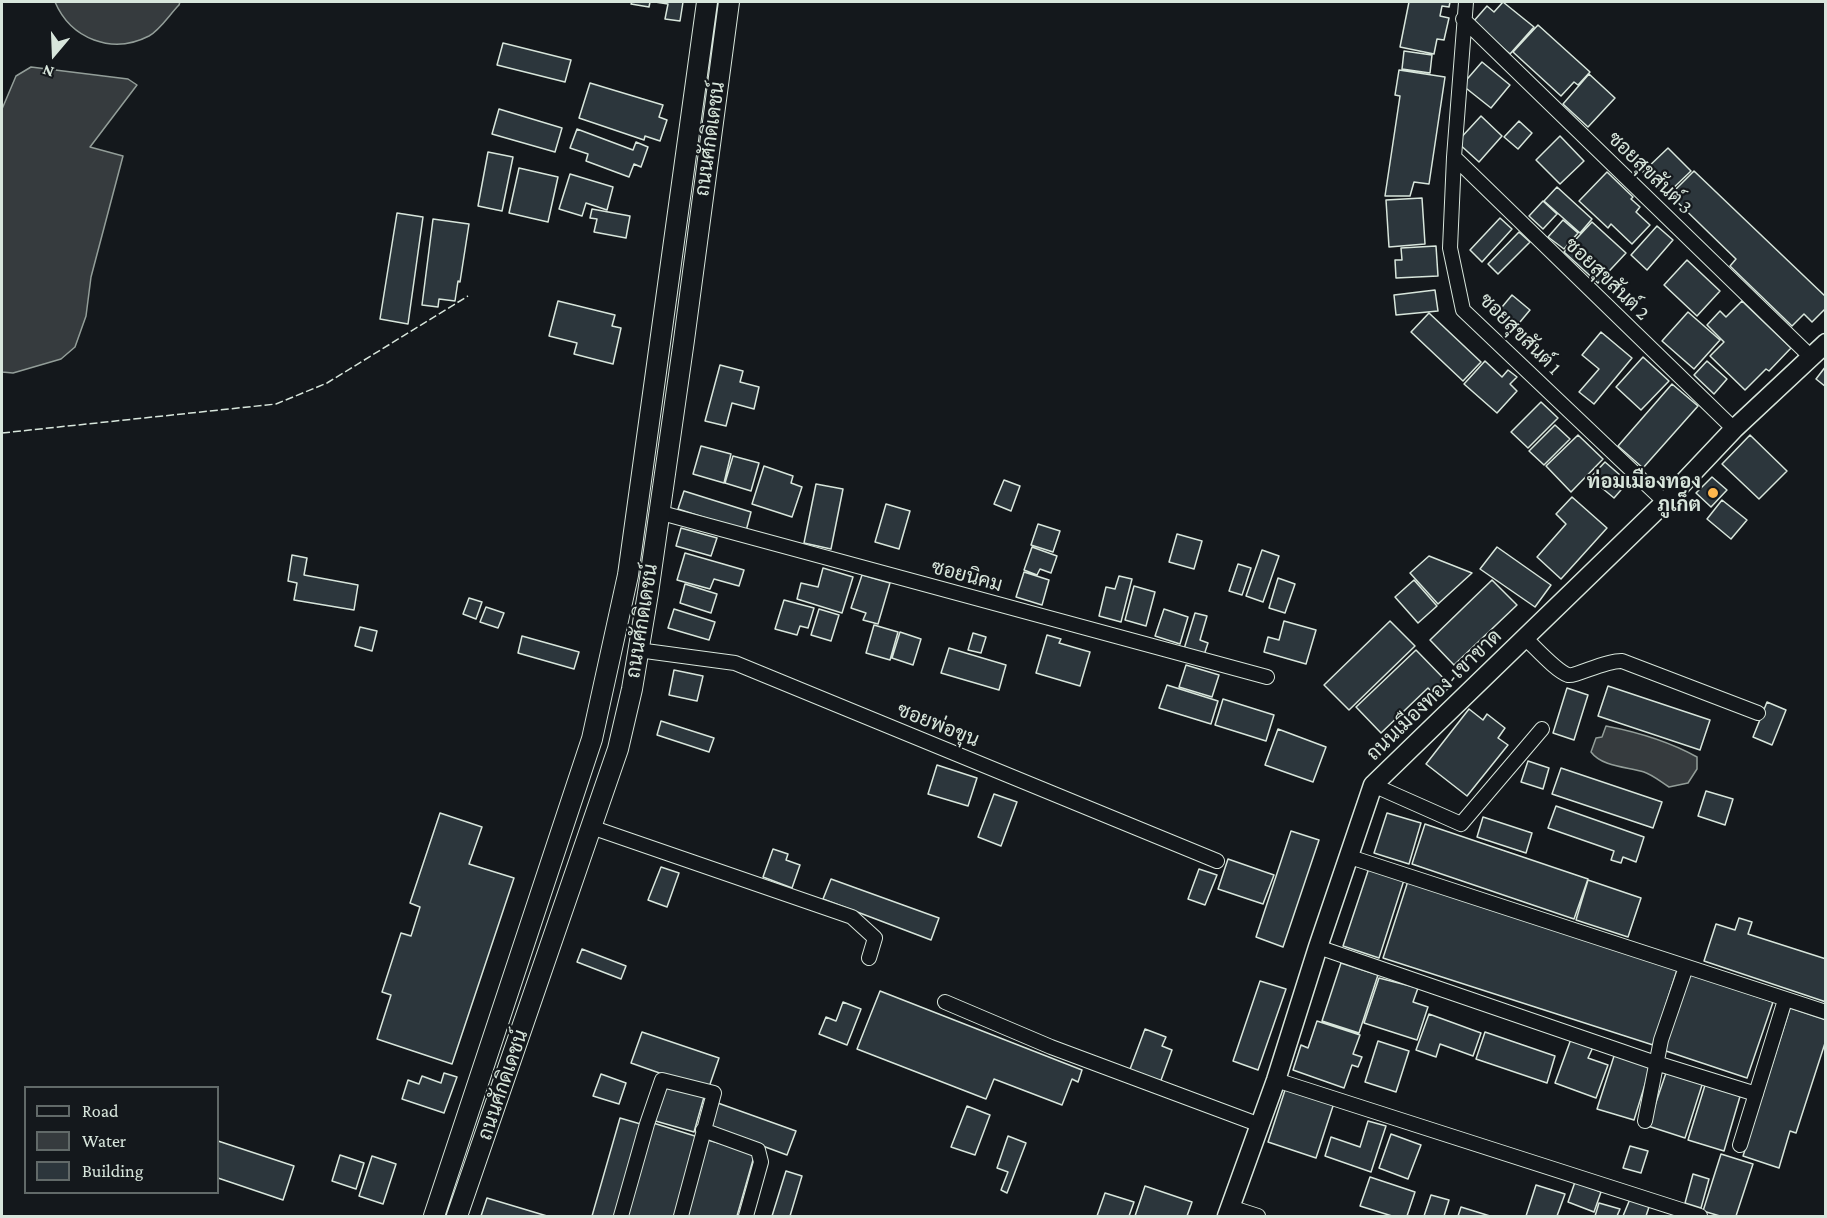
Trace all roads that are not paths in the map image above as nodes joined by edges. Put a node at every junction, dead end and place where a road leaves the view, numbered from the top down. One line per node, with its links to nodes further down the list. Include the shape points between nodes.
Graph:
1 (707, 2): 34 (main road, ถนนศักดิเดชน์, via 628,575 592,740)
2 (729, 2): 10 (main road, ถนนศักดิเดชน์)
3 (1466, 2): 4 (street, ซอยสุขสันต์ 1)
4 (1463, 19): 5 (street, ซอยสุขสันต์ 1); 7 (street, ซอยสุขสันต์ 3)
5 (1454, 157): 8 (street, ซอยสุขสันต์ 2); 9 (street, ซอยสุขสันต์ 1, via 1450,248 1463,310)
6 (1826, 343): 7 (street, ถนนเมืองทอง-เขาขาด)
7 (1810, 356): 8 (street, ถนนเมืองทอง-เขาขาด)
8 (1734, 429): 9 (street, ถนนเมืองทอง-เขาขาด)
9 (1665, 502): 11 (street, ถนนเมืองทอง-เขาขาด)
10 (658, 512): 12 (main road, ถนนศักดิเดชน์); 13 (street, ซอยนิคม)
11 (1525, 638): 14 (street, via 1568,675 1606,662 1622,661); 16 (street, ถนนเมืองทอง-เขาขาด)
12 (638, 650): 17 (main road, ถนนศักดิเดชน์, via 618,749); 19 (street, ซอยพ่อขุน, via 735,663)
13 (1266, 676)
14 (1758, 713)
15 (1542, 729): 16 (street, via 1461,825)
16 (1373, 785): 18 (street, ถนนเมืองทอง-เขาขาด)
17 (591, 826): 21 (street, via 852,917 875,938); 35 (main road, ถนนศักดิเดชน์)
18 (1350, 857): 20 (street, ถนนเมืองทอง-เขาขาด); 22 (street)
19 (1217, 861)
20 (1318, 947): 26 (street); 27 (street, ถนนเมืองทอง-เขาขาด)
21 (869, 958)
22 (1686, 968): 23 (street); 26 (street)
23 (1785, 1000): 25 (street); 28 (street)
24 (945, 1002): 30 (street, via 1051,1047)
25 (1826, 1012)
26 (1656, 1063): 28 (street); 29 (street)
27 (1276, 1080): 30 (street, ถนนเมืองทอง-เขาขาด); 40 (street)
28 (1756, 1094): 32 (street)
29 (1645, 1120)
30 (1260, 1125): 33 (street, ถนนเมืองทอง-เขาขาด)
31 (703, 1130): 36 (street, via 714,1093 662,1080); 37 (street); 38 (street, via 759,1150 761,1162)
32 (1740, 1145)
33 (1229, 1212): 39 (street)
34 (434, 1216)
35 (457, 1216)
36 (621, 1216)
37 (681, 1216)
38 (746, 1216)
39 (1258, 1216)
40 (1700, 1216)

